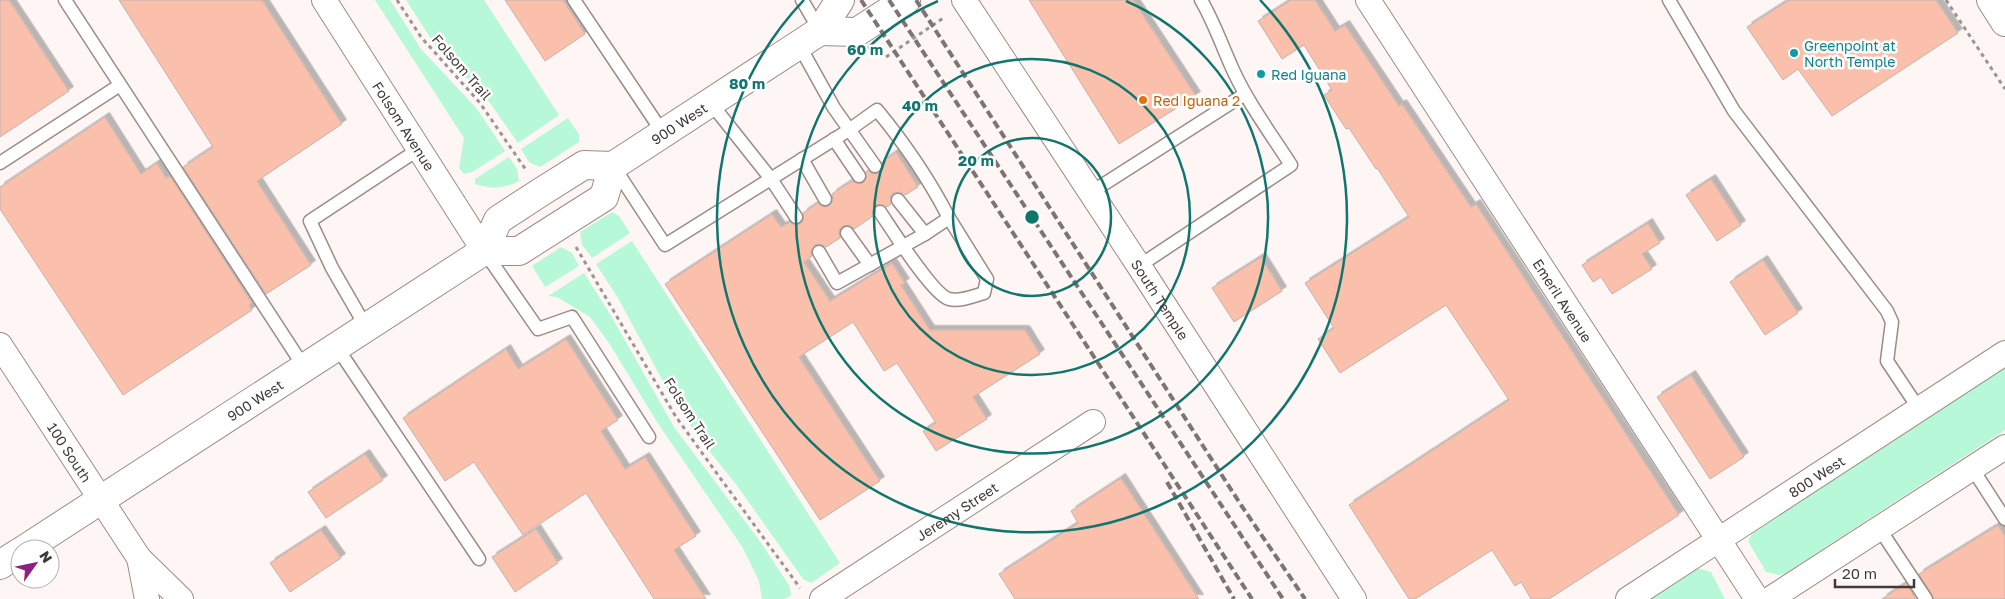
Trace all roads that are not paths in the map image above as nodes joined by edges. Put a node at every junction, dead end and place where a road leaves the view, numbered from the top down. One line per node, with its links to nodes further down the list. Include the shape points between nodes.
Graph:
1 (65, 0): 14 (lane)
2 (324, 0): 20 (street, Folsom Avenue)
3 (574, 0): 18 (lane)
4 (802, 0): 13 (lane)
5 (840, 0): 13 (main road, 900 West)
6 (906, 0): 13 (main road, via 857,32)
7 (964, 0): 27 (street, South Temple)
8 (1201, 0): 15 (lane)
9 (1368, 0): 54 (street, Emeril Avenue)
10 (1669, 0): 45 (lane, via 1734,111 1887,311 1892,322 1888,361)
11 (1990, 0): 12 (main road)
12 (2005, 22)
13 (809, 38): 16 (main road, 900 West); 17 (lane, via 834,108)
14 (120, 85): 22 (lane); 44 (lane)
15 (1245, 94): 27 (lane); 39 (lane, via 1291,165)
16 (710, 102): 18 (main road, 900 West); 26 (lane)
17 (849, 130): 19 (lane); 24 (lane); 32 (lane, via 877,110 901,139)
18 (663, 133): 23 (main road, 900 West)
19 (834, 139): 21 (lane); 25 (lane)
20 (420, 149): 36 (street, Folsom Avenue); 40 (lane, via 310,221 332,268)
21 (802, 159): 26 (lane); 28 (lane)
22 (0, 163)
23 (613, 166): 26 (lane, via 665,245); 36 (main road, via 584,164 498,220); 36 (main road, via 604,197 519,251)
24 (874, 166)
25 (859, 176)
26 (771, 179): 31 (lane)
27 (1090, 193): 39 (street, South Temple)
28 (825, 199)
29 (898, 200): 34 (lane)
30 (880, 212): 35 (lane)
31 (796, 218)
32 (949, 218): 34 (lane); 35 (lane, via 987,279 984,293 950,300 940,294)
33 (848, 233): 38 (lane)
34 (925, 234): 35 (lane)
35 (903, 246): 38 (lane)
36 (484, 251): 40 (main road, 900 West); 47 (lane, via 538,329 572,317)
37 (819, 252): 38 (lane, via 837,283)
38 (870, 265)
39 (1139, 266): 60 (street, South Temple)
40 (366, 326): 42 (main road, 900 West)
41 (0, 345): 50 (street, 100 South)
42 (336, 346): 44 (main road, 900 West); 56 (lane)
43 (2005, 353): 45 (street, 800 West)
44 (304, 367): 50 (main road, 900 West)
45 (1919, 409): 54 (street, 800 West)
46 (1093, 422): 57 (street, Jeremy Street)
47 (649, 437)
48 (2005, 447): 49 (street)
49 (1972, 468): 51 (lane); 52 (street)
50 (100, 499): 53 (main road, 900 West); 55 (street, 100 South)
51 (2005, 519)
52 (1879, 528): 63 (street); 64 (lane)
53 (40, 539)
54 (1718, 540): 61 (street, 800 West); 62 (street, Emeril Avenue)
55 (138, 558): 58 (street, 100 South); 59 (street, 100 South)
56 (479, 558)
57 (812, 594)
58 (147, 599)
59 (182, 599)
60 (1354, 599)
61 (1628, 599)
62 (1757, 599)
63 (1770, 599)
64 (1926, 599)

